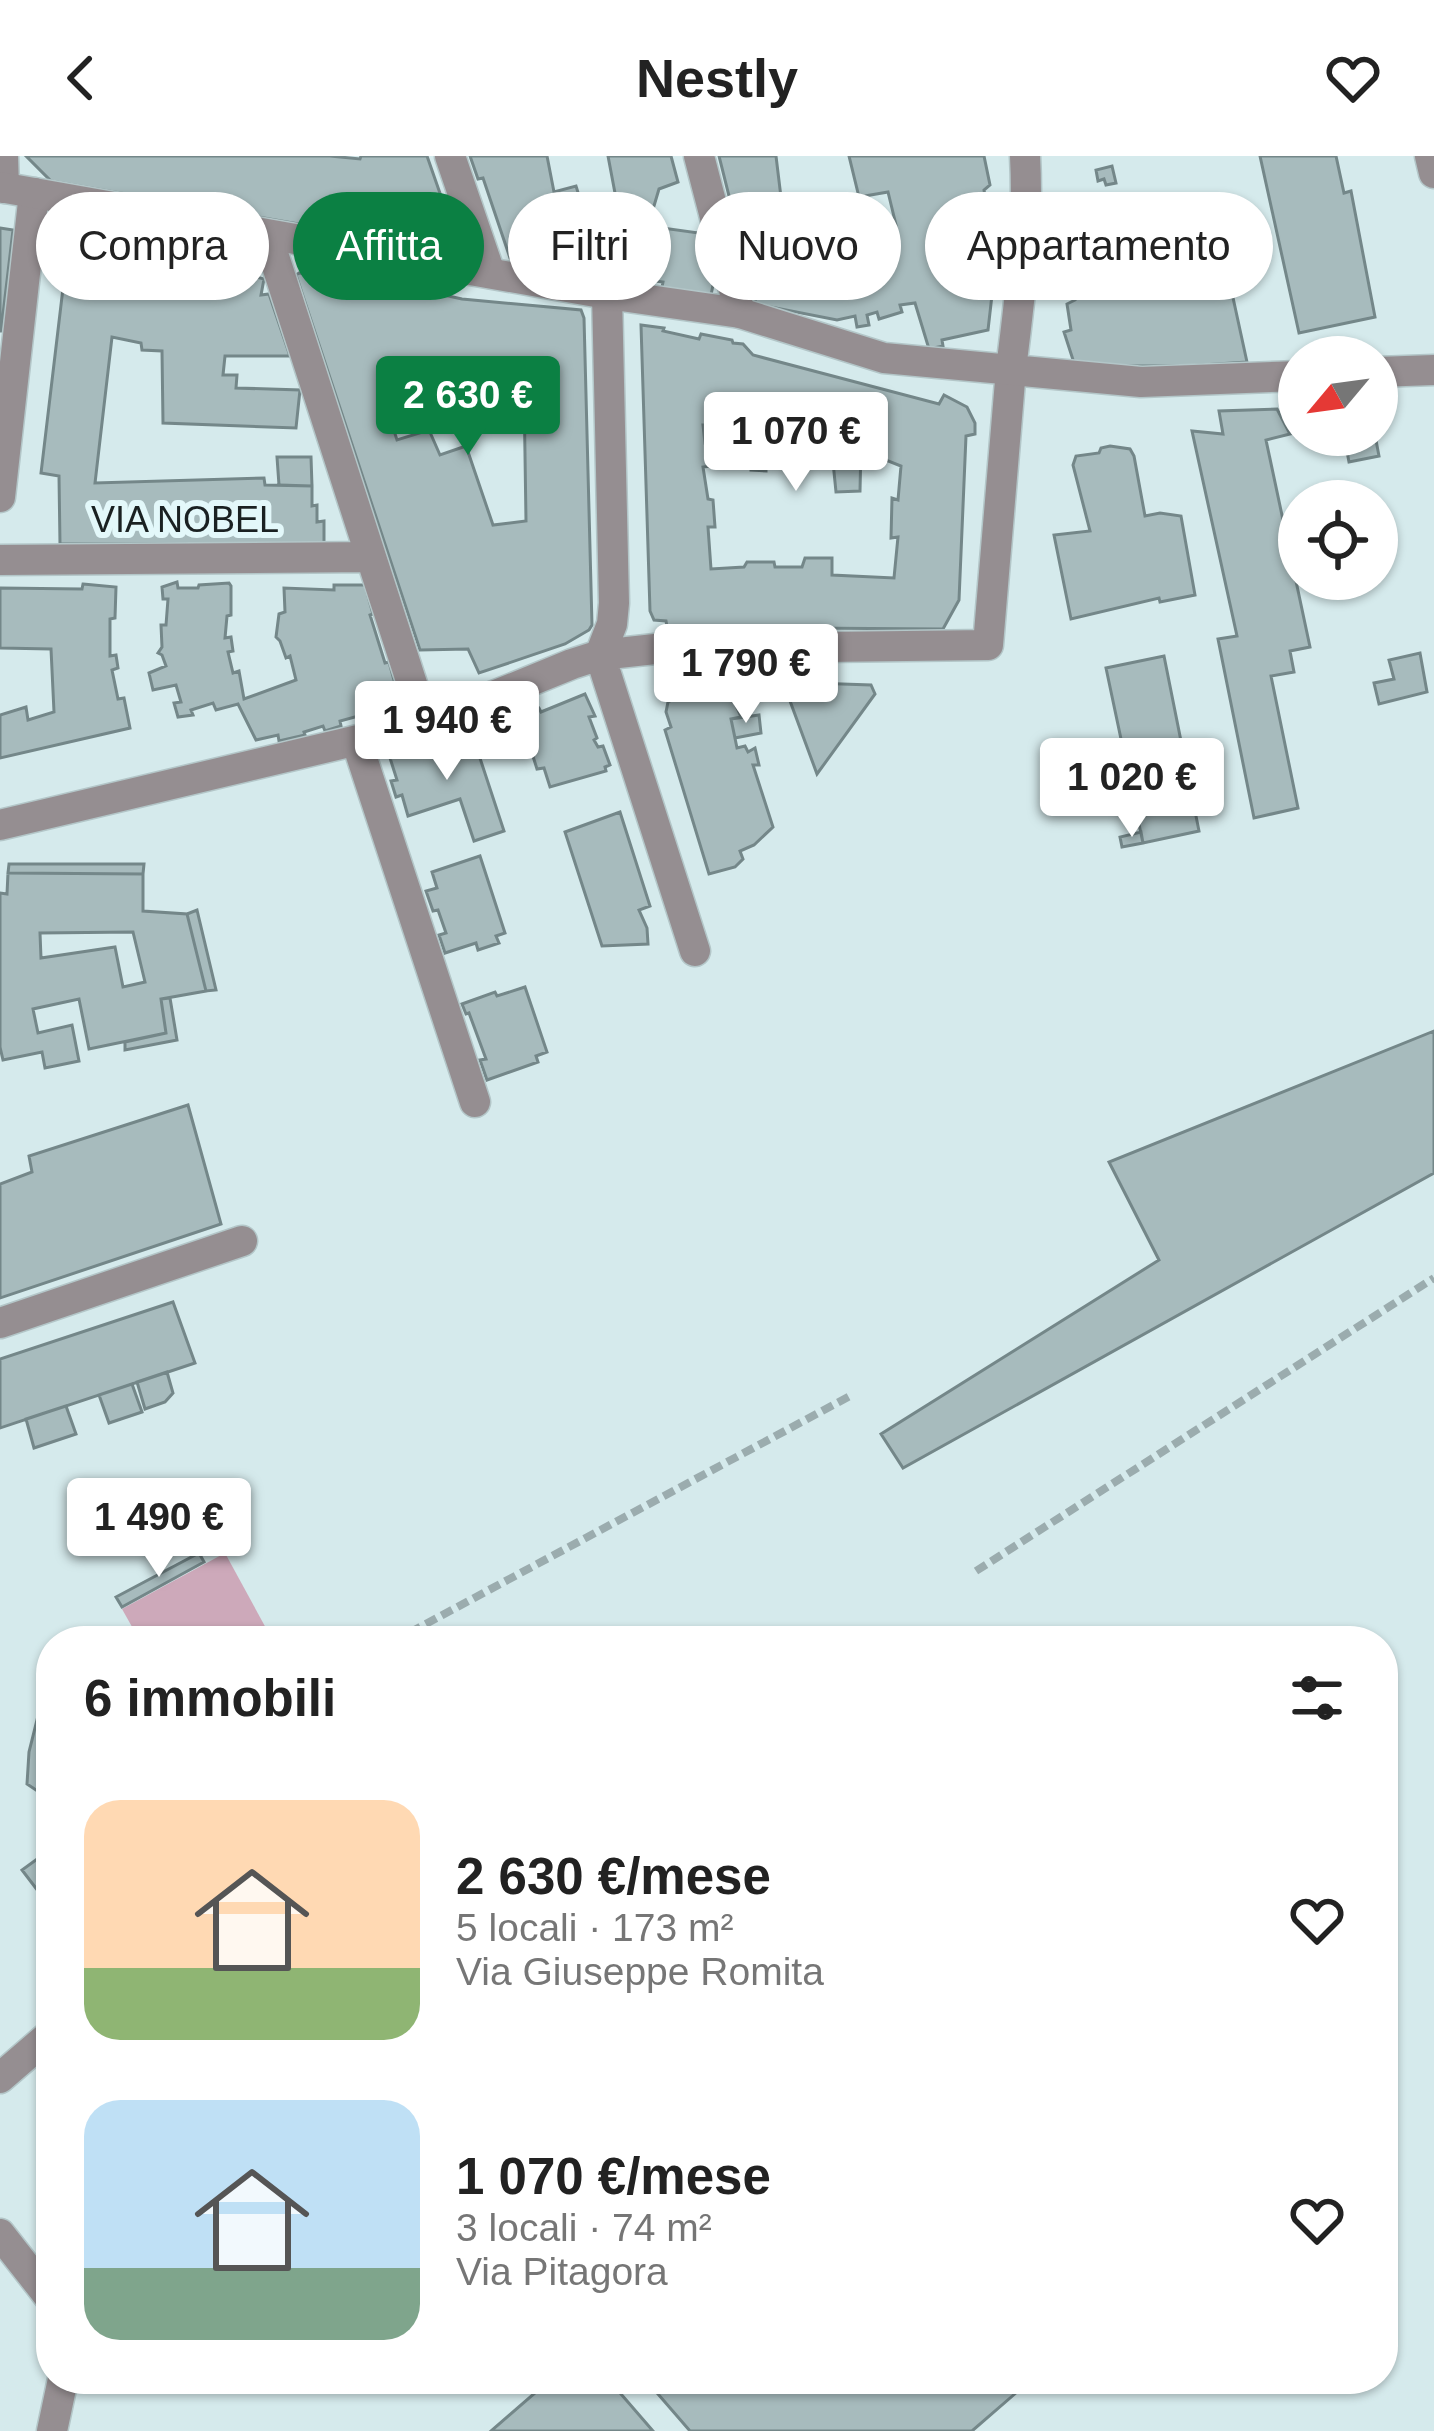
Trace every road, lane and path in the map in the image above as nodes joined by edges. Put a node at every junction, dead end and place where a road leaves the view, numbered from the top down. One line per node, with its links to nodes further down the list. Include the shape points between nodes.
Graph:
1 (3, 156): 7 (street)
2 (450, 156): 10 (street)
3 (700, 156): 14 (street)
4 (1025, 156): 17 (street, via 1026,256)
5 (1430, 156): 6 (street)
6 (1434, 173)
7 (13, 190): 15 (street)
8 (269, 235): 10 (street)
9 (269, 241): 22 (street)
10 (490, 273): 11 (street)
11 (508, 276)
12 (607, 300): 24 (street, via 614,603)
13 (649, 300): 14 (street)
14 (740, 313): 17 (street, via 884,358)
15 (8, 351): 21 (street)
16 (1434, 356): 18 (street)
17 (1011, 369): 20 (street, via 1141,382); 24 (street, via 988,645)
18 (1433, 370): 19 (street)
19 (1398, 371)
20 (1278, 377)
21 (0, 497)
22 (371, 557): 23 (street, VIA NOBEL); 25 (street)
23 (0, 560)
24 (600, 655): 25 (street); 28 (street)
25 (425, 724): 26 (street)
26 (357, 742): 27 (street); 29 (street)
27 (0, 825)
28 (695, 951)
29 (476, 1102)
30 (242, 1241): 32 (street)
31 (1434, 1278): 34 (path)
32 (0, 1323)
33 (850, 1396): 35 (path)
34 (976, 1571)
35 (422, 1626)
36 (36, 2047): 37 (street)
37 (0, 2078)
38 (0, 2234): 39 (street)
39 (36, 2280)
40 (61, 2394): 41 (street)
41 (52, 2431)

